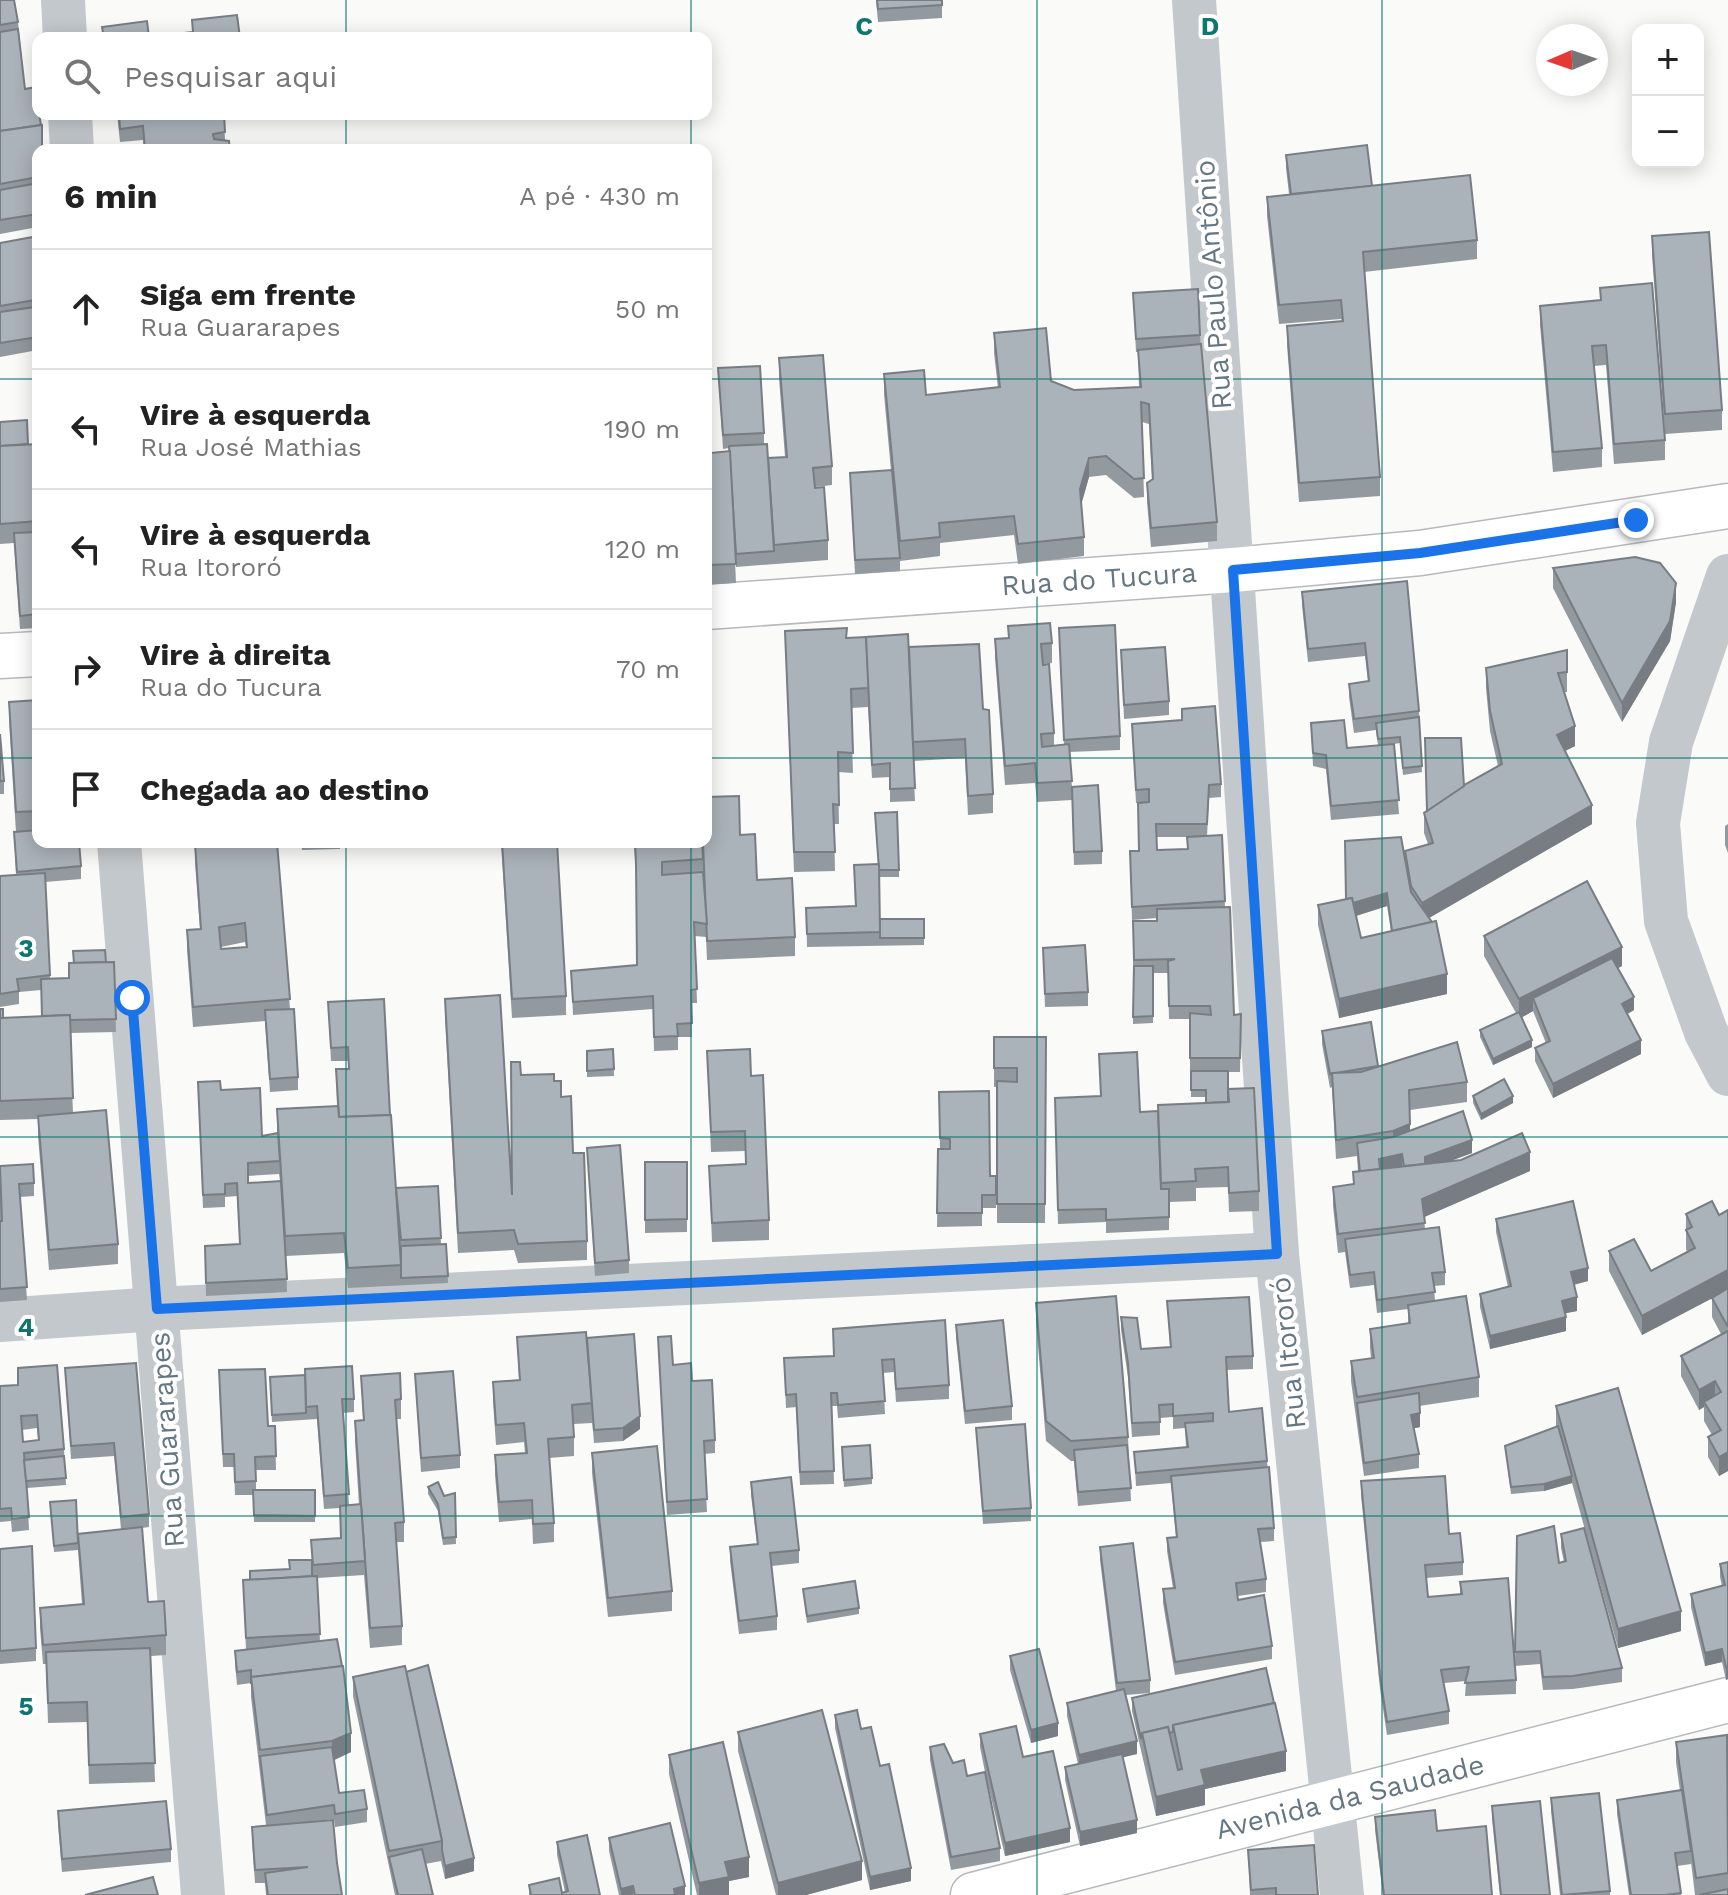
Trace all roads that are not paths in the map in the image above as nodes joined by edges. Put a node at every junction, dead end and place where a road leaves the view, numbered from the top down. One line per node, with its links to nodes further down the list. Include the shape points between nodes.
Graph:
1 (63, 0): 3 (street)
2 (1194, 0): 7 (street, Rua Paulo Antônio)
3 (65, 32)
4 (70, 120): 5 (street)
5 (72, 144)
6 (1728, 506): 7 (main road, Rua do Tucura, via 1420,553)
7 (1233, 570): 9 (main road, Rua do Tucura); 15 (street, Rua Itororó)
8 (1728, 576): 13 (street, via 1671,742 1658,823 1666,921)
9 (712, 607)
10 (32, 654): 11 (main road)
11 (0, 656)
12 (119, 848): 16 (street, Rua Guararapes)
13 (1717, 1027): 14 (street)
14 (1728, 1074)
15 (1277, 1254): 16 (street); 19 (street, Rua Itororó)
16 (157, 1309): 17 (street); 20 (street, Rua Guararapes)
17 (0, 1320)
18 (1728, 1700): 19 (main road, Avenida da Saudade)
19 (1334, 1800): 21 (main road, Avenida da Saudade); 22 (street, Rua Itororó)
20 (203, 1895)
21 (973, 1895)
22 (1342, 1895)

